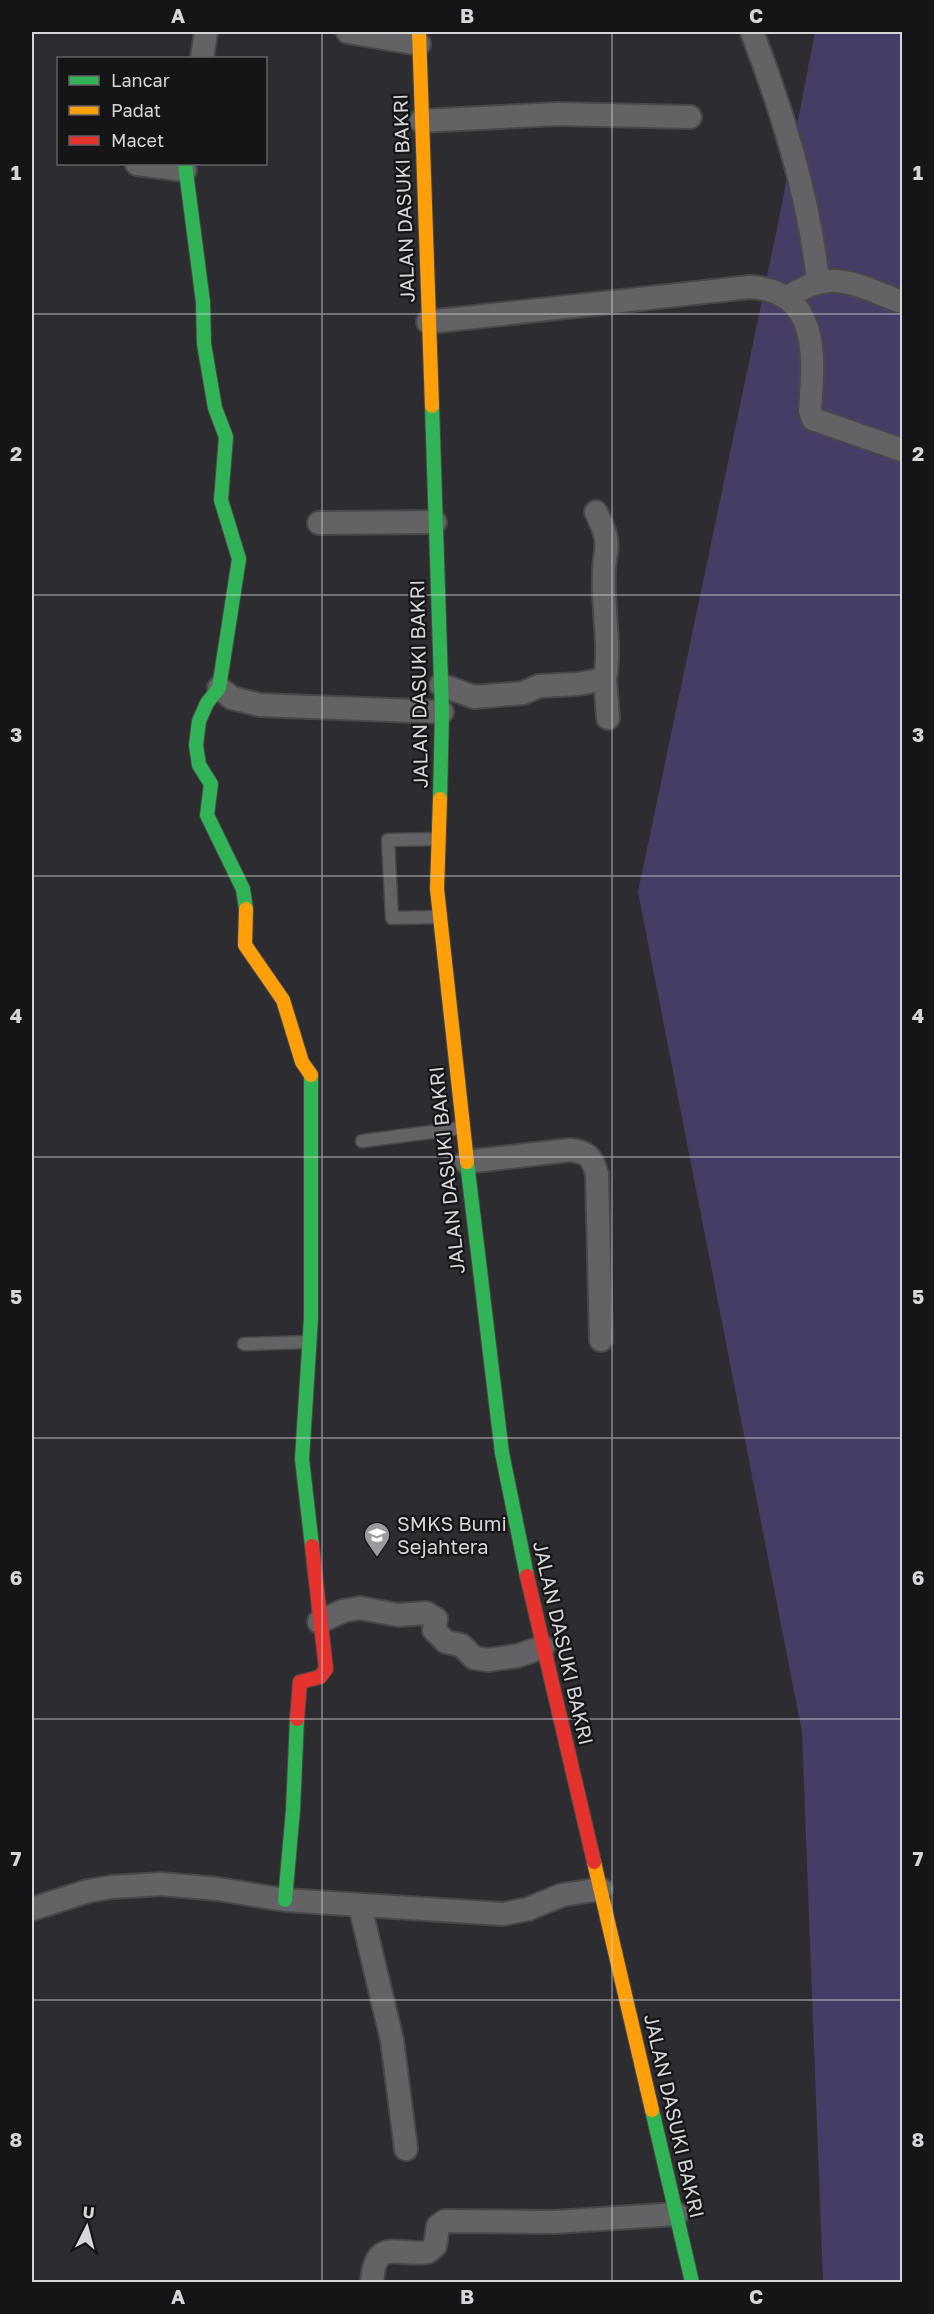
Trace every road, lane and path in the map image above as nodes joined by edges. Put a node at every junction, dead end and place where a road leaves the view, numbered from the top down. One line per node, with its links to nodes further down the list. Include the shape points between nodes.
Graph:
1 (206, 32): 5 (street)
2 (348, 32): 4 (street)
3 (752, 32): 10 (street, via 777,98 814,244)
4 (419, 38): 7 (main road, JALAN DASUKI BAKRI)
5 (202, 57)
6 (690, 117): 7 (street, via 558,114)
7 (421, 121): 13 (main road, JALAN DASUKI BAKRI)
8 (153, 165): 9 (street)
9 (185, 167): 20 (main road, via 203,302 204,344 215,408 226,437 220,500 239,559)
10 (818, 281): 11 (street); 12 (street, via 863,285)
11 (787, 298): 13 (street, via 764,288 750,287); 14 (street, via 804,316 809,331 813,418)
12 (903, 302)
13 (428, 322): 16 (main road, JALAN DASUKI BAKRI)
14 (903, 450)
15 (596, 512): 18 (street, via 607,553 604,604 609,653)
16 (435, 522): 17 (street); 19 (main road, JALAN DASUKI BAKRI)
17 (319, 523)
18 (605, 679): 19 (street, via 474,697); 22 (street)
19 (441, 685): 21 (main road, JALAN DASUKI BAKRI)
20 (219, 688): 21 (street, via 232,698 261,705); 29 (main road, via 199,721 196,745 199,765 211,784 207,815 243,889 245,945 283,1000 302,1062 313,1083)
21 (442, 712): 23 (main road, JALAN DASUKI BAKRI)
22 (608, 718)
23 (439, 839): 24 (main road, JALAN DASUKI BAKRI); 24 (lane, via 388,840 392,918)
24 (440, 917): 25 (main road, JALAN DASUKI BAKRI)
25 (463, 1128): 26 (lane); 27 (main road, JALAN DASUKI BAKRI)
26 (362, 1141)
27 (466, 1162): 28 (street, via 570,1150 584,1151 593,1159 597,1174); 32 (main road, JALAN DASUKI BAKRI, via 502,1453)
28 (601, 1340)
29 (310, 1342): 30 (lane); 31 (main road, via 302,1459)
30 (244, 1344)
31 (319, 1622): 32 (street, via 360,1608 398,1615 426,1613 436,1619 434,1630 446,1642 461,1645 474,1658 517,1656); 34 (main road, via 326,1669 320,1677 300,1682 298,1689)
32 (543, 1647): 33 (main road, JALAN DASUKI BAKRI)
33 (601, 1889): 35 (street, via 562,1895 503,1914); 38 (main road, JALAN DASUKI BAKRI)
34 (285, 1900): 35 (street); 36 (street, via 218,1889 142,1884 88,1891)
35 (360, 1906): 37 (street, via 392,2040)
36 (32, 1909)
37 (406, 2149)
38 (677, 2214): 39 (street, via 554,2222 445,2221 438,2226 435,2247 428,2252 395,2250 379,2256); 40 (main road, JALAN DASUKI BAKRI)
39 (372, 2283)
40 (692, 2283)

